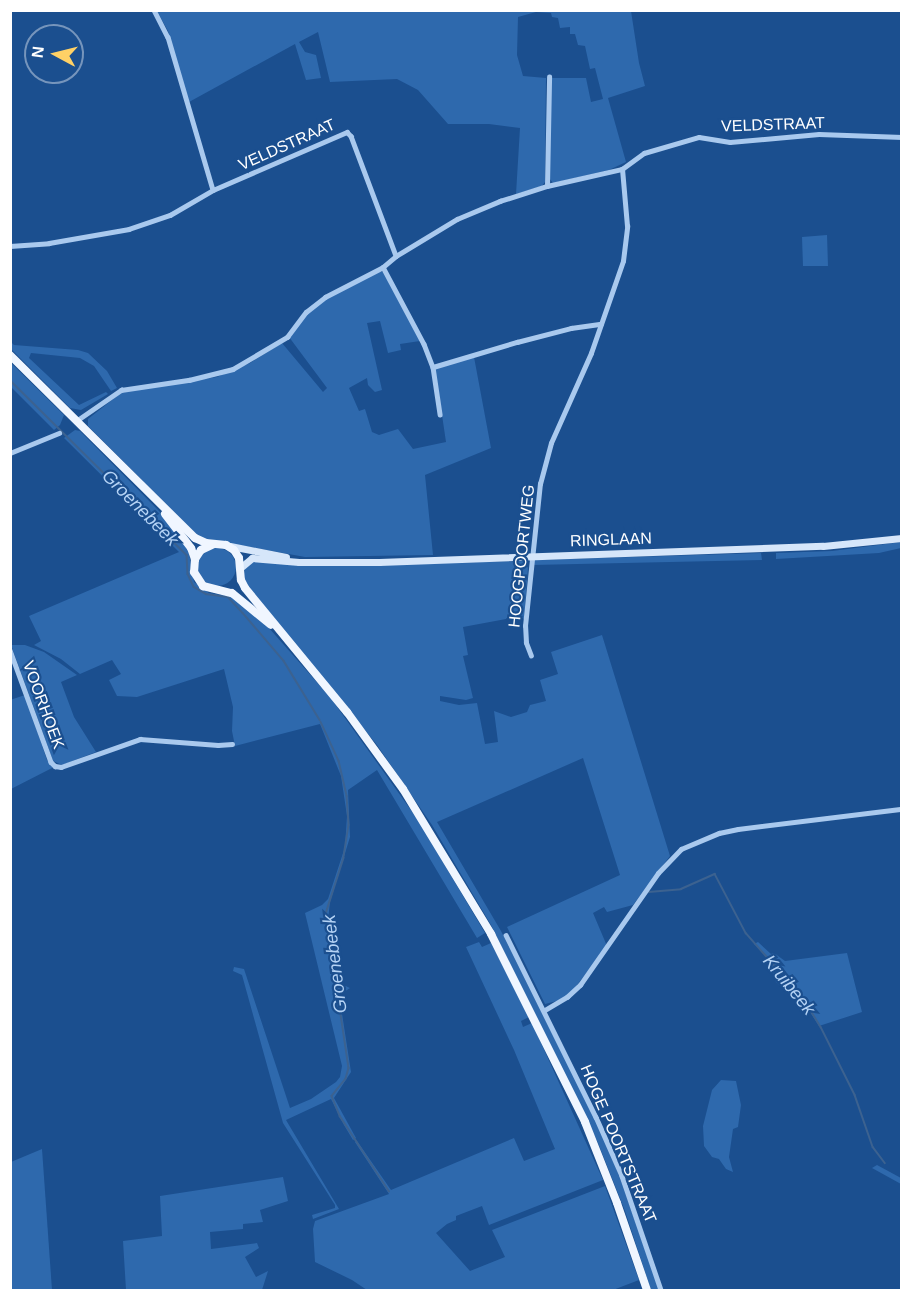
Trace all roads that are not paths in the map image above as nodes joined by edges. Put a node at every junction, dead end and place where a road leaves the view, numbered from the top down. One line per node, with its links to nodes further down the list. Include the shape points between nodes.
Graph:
1 (154, 10): 6 (street, via 168,38)
2 (549, 77): 5 (street)
3 (902, 137): 4 (street, VELDSTRAAT, via 819,134 730,142 699,137 644,153)
4 (622, 169): 5 (street, VELDSTRAAT); 10 (street, HOOGPOORTWEG, via 627,238)
5 (547, 186): 8 (street, VELDSTRAAT, via 457,219)
6 (213, 190): 7 (street, VELDSTRAAT, via 170,215 129,229); 8 (street, VELDSTRAAT, via 347,132)
7 (10, 246)
8 (396, 256): 9 (street, VELDSTRAAT)
9 (383, 267): 12 (street); 14 (street, VELDSTRAAT, via 314,304 286,337 233,369 116,392)
10 (600, 324): 12 (street, via 517,342); 21 (street, HOOGPOORTWEG, via 544,467)
11 (10, 355): 14 (main road)
12 (433, 367): 13 (street)
13 (440, 414)
14 (76, 421): 17 (main road)
15 (59, 433): 16 (street)
16 (10, 453)
17 (143, 488): 19 (main road, via 195,537); 22 (main road, via 188,544)
18 (902, 538): 21 (main road, RINGLAAN, via 823,546)
19 (216, 543): 20 (main road); 22 (main road, via 201,550)
20 (226, 545): 23 (main road, RINGLAAN); 24 (main road, via 239,558)
21 (531, 556): 23 (main road, RINGLAAN); 28 (street, HOOGPOORTWEG, via 525,626)
22 (195, 559): 25 (main road, via 197,580)
23 (321, 563): 24 (main road, RINGLAAN, via 252,558)
24 (240, 570): 25 (main road, via 232,585); 26 (main road, via 245,588)
25 (218, 590): 26 (main road, via 247,603)
26 (291, 643): 33 (main road, via 403,789 492,934 585,1122)
27 (10, 650): 29 (street, VOORHOEK, via 51,762 56,766 140,739)
28 (531, 656)
29 (232, 744)
30 (902, 809): 32 (street, via 738,829 681,849 657,873 580,985)
31 (506, 935): 32 (street, HOGE POORTSTRAAT)
32 (545, 1010): 34 (street, HOGE POORTSTRAAT, via 622,1176)
33 (647, 1290)
34 (661, 1290)

